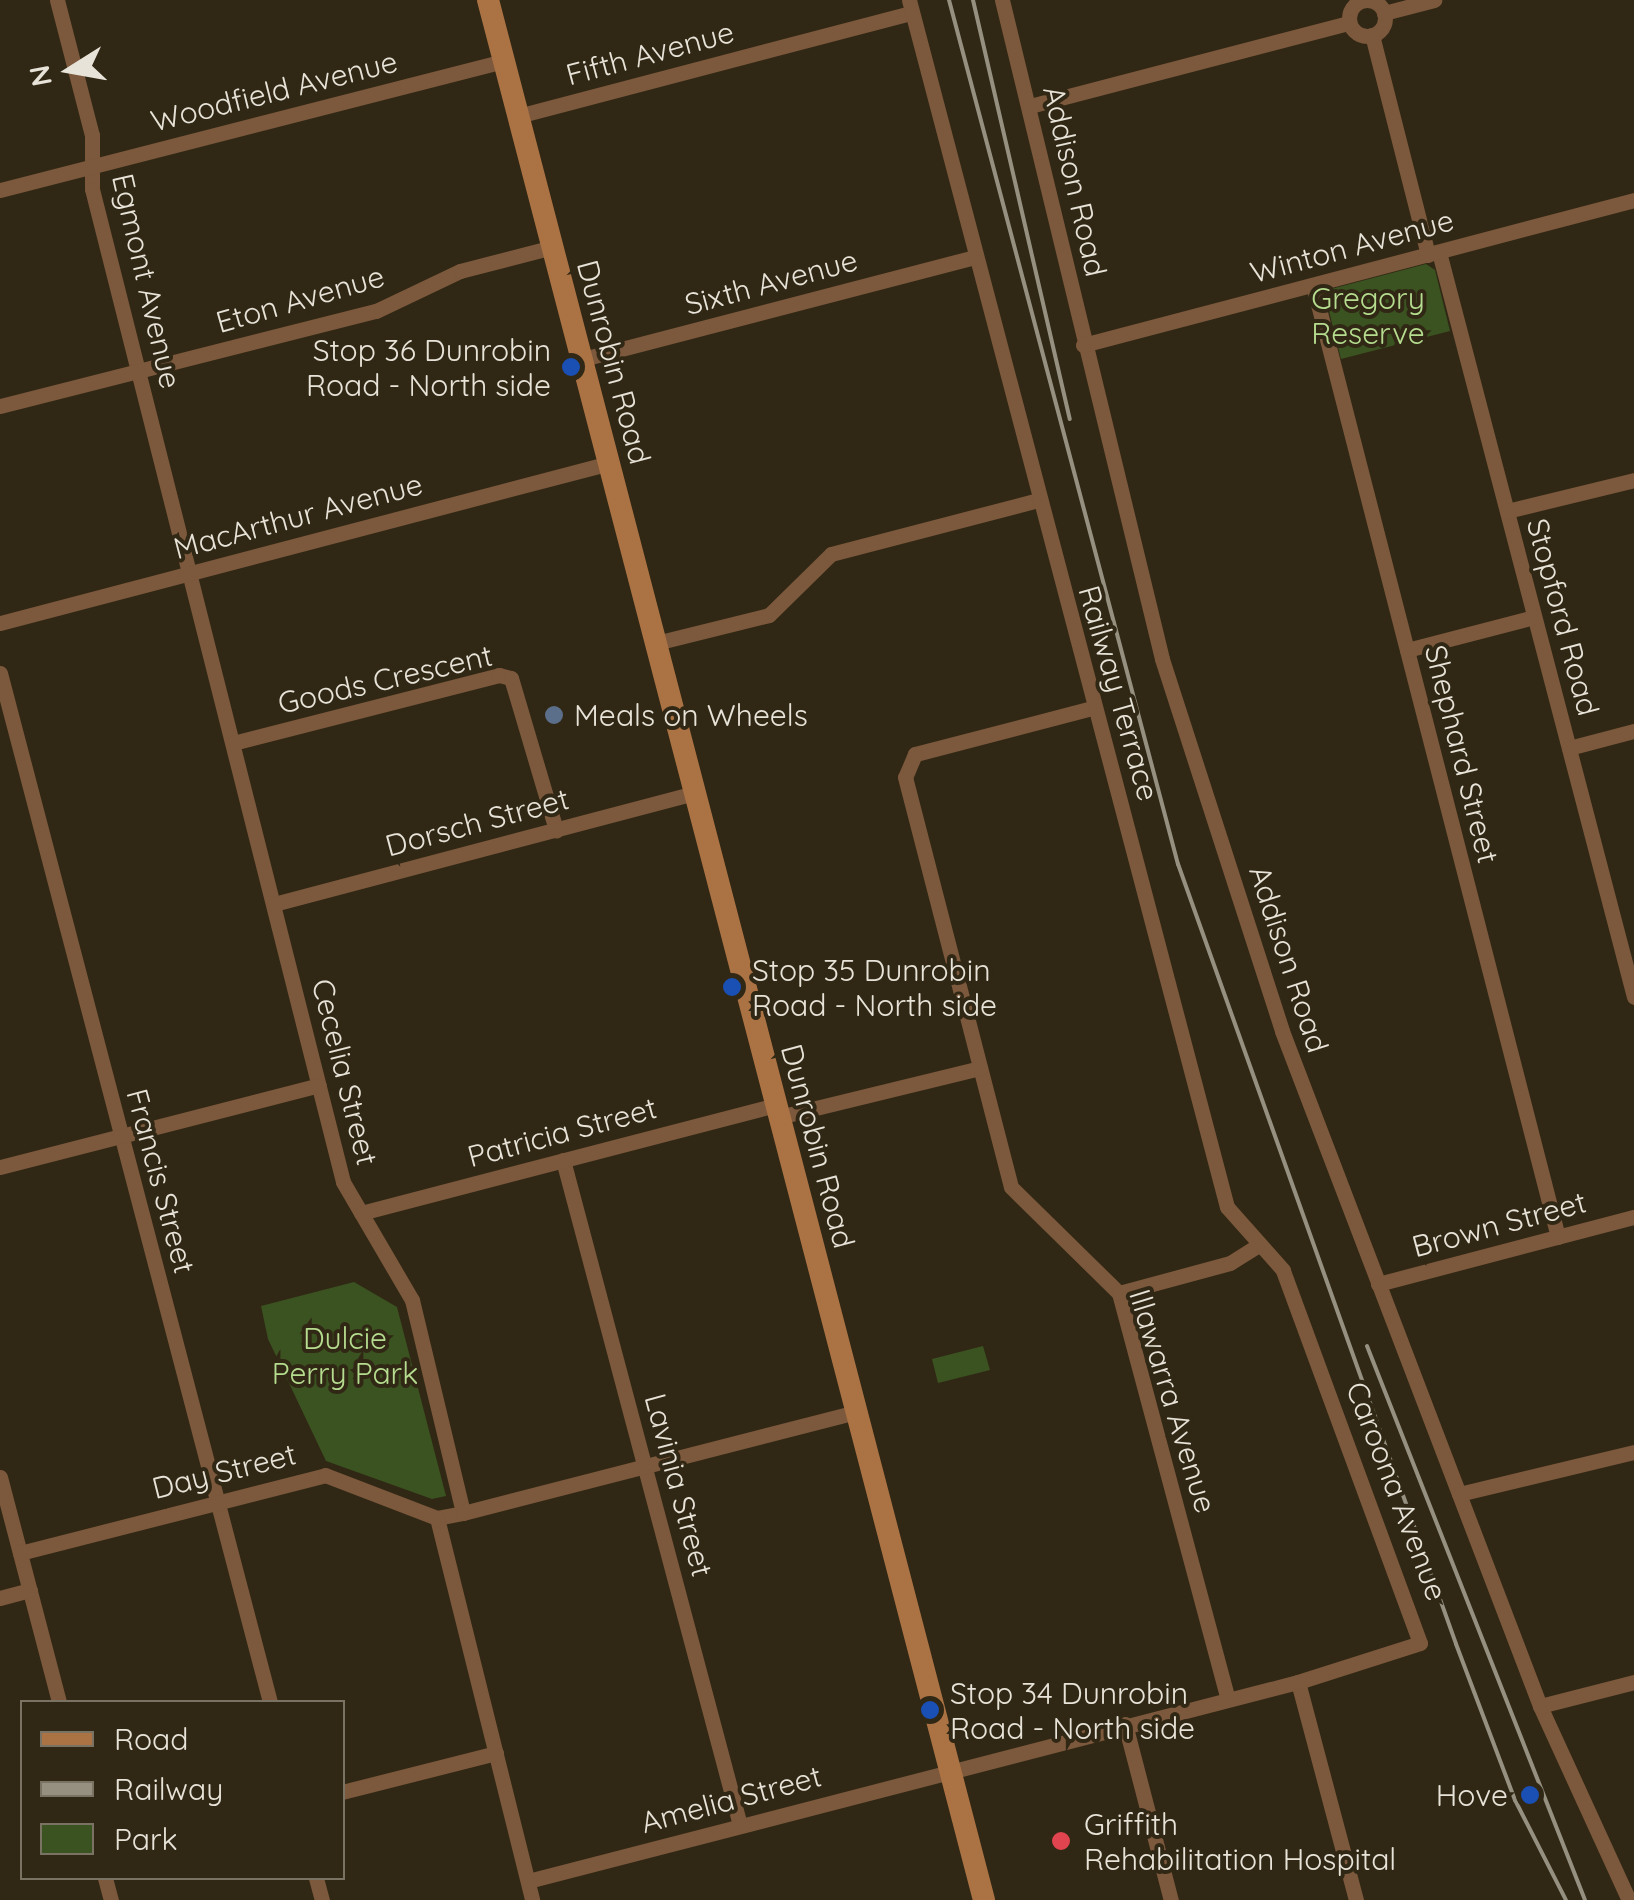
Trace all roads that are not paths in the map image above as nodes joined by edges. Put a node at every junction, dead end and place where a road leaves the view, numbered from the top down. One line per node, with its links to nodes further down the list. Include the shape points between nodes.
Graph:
1 (57, 0): 13 (street, Egmont Avenue, via 92,135)
2 (488, 0): 10 (street, Dunrobin Road)
3 (1002, 0): 11 (street, Addison Road)
4 (1362, 0): 7 (street); 8 (street)
5 (1434, 0): 7 (street)
6 (911, 7): 12 (street, Fifth Avenue); 18 (street, Railway Terrace)
7 (1384, 13): 9 (street)
8 (1349, 22): 9 (street, via 1356,32); 11 (street)
9 (1372, 35): 17 (street, Stopford Road)
10 (504, 60): 12 (street, Dunrobin Road); 13 (street, Woodfield Avenue)
11 (1030, 106): 20 (street, Addison Road)
12 (518, 116): 16 (street, Dunrobin Road)
13 (92, 167): 14 (street, Woodfield Avenue); 22 (street, Egmont Avenue)
14 (0, 190)
15 (1634, 200): 17 (street, Winton Avenue)
16 (553, 247): 21 (street, Dunrobin Road); 22 (street, Eton Avenue, via 460,271 376,311)
17 (1433, 253): 19 (street, Winton Avenue); 27 (street, Stopford Road)
18 (974, 257): 21 (street, Sixth Avenue); 26 (street, Railway Terrace)
19 (1313, 285): 20 (street, Winton Avenue); 32 (street, Shephard Street)
20 (1083, 345): 52 (street, Addison Road, via 1162,659 1282,1031)
21 (582, 360): 24 (street, Dunrobin Road)
22 (139, 371): 23 (street, Eton Avenue); 28 (street, Egmont Avenue)
23 (0, 406)
24 (610, 464): 28 (street, MacArthur Avenue); 31 (street, Dunrobin Road)
25 (1634, 480): 27 (street)
26 (1038, 500): 31 (street, via 831,554 770,615); 34 (street, Railway Terrace)
27 (1507, 511): 29 (street, Stopford Road)
28 (190, 573): 30 (street, MacArthur Avenue); 36 (street, Cecelia Street)
29 (1534, 618): 32 (street); 37 (street, Stopford Road)
30 (0, 623)
31 (656, 643): 38 (street, Dunrobin Road)
32 (1407, 650): 50 (street, Shephard Street)
33 (0, 672): 45 (street, Francis Street)
34 (1092, 708): 42 (street, Illawarra Avenue, via 915,754 906,764); 51 (street, Railway Terrace, via 1227,1207)
35 (1634, 731): 37 (street)
36 (233, 743): 39 (street, Goods Crescent, via 499,675 519,688); 40 (street, Cecelia Street)
37 (1569, 748): 41 (street, Stopford Road)
38 (695, 793): 39 (street, Dorsch Street); 44 (street, Dunrobin Road)
39 (556, 830): 40 (street, Dorsch Street)
40 (274, 904): 43 (street, Cecelia Street)
41 (1633, 985)
42 (980, 1068): 44 (street, Patricia Street); 53 (street, Illawarra Avenue, via 1011,1187)
43 (319, 1085): 45 (street); 48 (street, Cecelia Street, via 343,1182)
44 (778, 1111): 46 (street, Patricia Street); 54 (street, Dunrobin Road)
45 (121, 1136): 47 (street); 59 (street, Francis Street)
46 (564, 1160): 48 (street, Patricia Street); 56 (street, Lavinia Street)
47 (0, 1167)
48 (361, 1213): 60 (street, Cecelia Street, via 412,1300)
49 (1634, 1217): 50 (street, Brown Street)
50 (1558, 1237): 52 (street, Brown Street)
51 (1259, 1246): 53 (street, via 1230,1263); 65 (street, Caroona Avenue, via 1283,1270 1421,1630 1412,1651)
52 (1378, 1284): 58 (street, Addison Road)
53 (1119, 1293): 67 (street, Illawarra Avenue)
54 (856, 1412): 56 (street); 73 (street, Dunrobin Road)
55 (1634, 1452): 58 (street)
56 (645, 1467): 60 (street); 75 (street, Lavinia Street)
57 (0, 1476): 62 (street)
58 (1459, 1494): 70 (street, Addison Road)
59 (217, 1500): 61 (street, Day Street, via 325,1474); 62 (street, Day Street); 69 (street, Francis Street)
60 (463, 1512): 61 (street)
61 (437, 1518): 72 (street)
62 (20, 1553): 63 (street)
63 (30, 1590): 64 (street); 68 (street)
64 (0, 1598)
65 (1298, 1682): 67 (street, Caroona Avenue); 80 (street)
66 (1634, 1682): 70 (street)
67 (1228, 1698): 71 (street, Caroona Avenue)
68 (58, 1700)
69 (269, 1700)
70 (1540, 1706): 81 (street, Addison Road)
71 (1126, 1724): 73 (street, Caroona Avenue); 79 (street)
72 (496, 1754): 74 (street); 76 (street)
73 (949, 1770): 75 (street, Amelia Street); 78 (street, Dunrobin Road)
74 (345, 1791)
75 (740, 1825): 76 (street, Amelia Street)
76 (528, 1881): 77 (street)
77 (532, 1900)
78 (984, 1900)
79 (1171, 1900)
80 (1356, 1900)
81 (1629, 1900)

